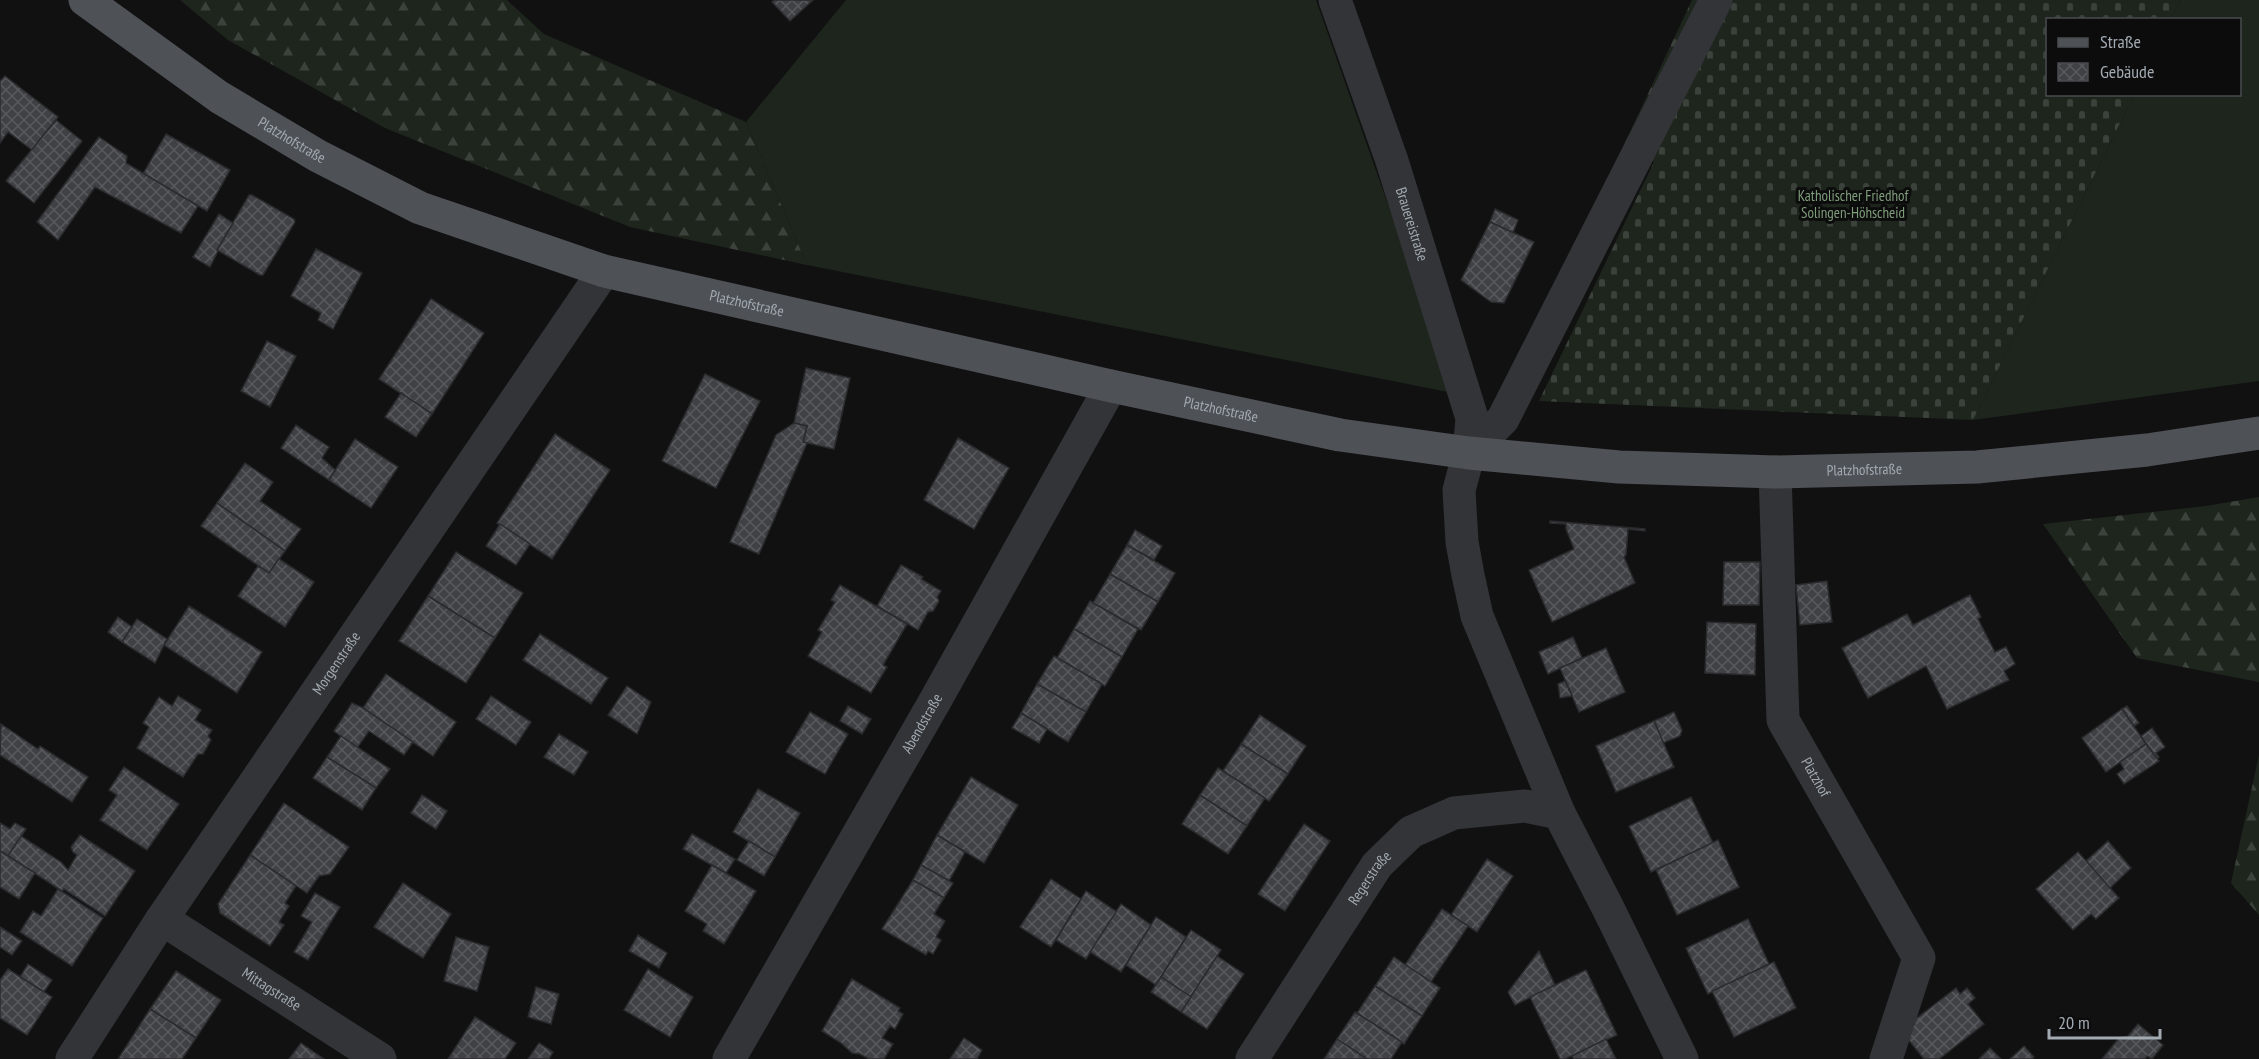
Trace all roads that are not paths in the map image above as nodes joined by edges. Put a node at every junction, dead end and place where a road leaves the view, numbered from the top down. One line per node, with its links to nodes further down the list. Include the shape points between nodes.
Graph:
1 (84, 0): 4 (main road, Platzhofstraße, via 219,97 318,156 420,208)
2 (1335, 0): 7 (street, Brauereistraße, via 1392,161 1472,418)
3 (1716, 0): 7 (street, via 1503,419)
4 (604, 271): 5 (main road, Platzhofstraße); 10 (street, Morgenstraße)
5 (1112, 386): 7 (main road, Platzhofstraße, via 1340,435); 13 (street, Abendstraße)
6 (2259, 433): 8 (main road, Platzhofstraße, via 2147,450 1977,467)
7 (1468, 453): 8 (main road, Platzhofstraße, via 1618,467); 9 (street, via 1459,490 1462,542 1477,616)
8 (1775, 472): 16 (street, Platzhof, via 1783,720 1919,958)
9 (1558, 813): 14 (street, Regerstraße, via 1525,806 1455,813 1411,832 1377,865); 15 (street)
10 (162, 919): 11 (street, Morgenstraße); 12 (street, Mittagstraße)
11 (72, 1059)
12 (380, 1059)
13 (729, 1059)
14 (1252, 1059)
15 (1682, 1059)
16 (1886, 1059)

